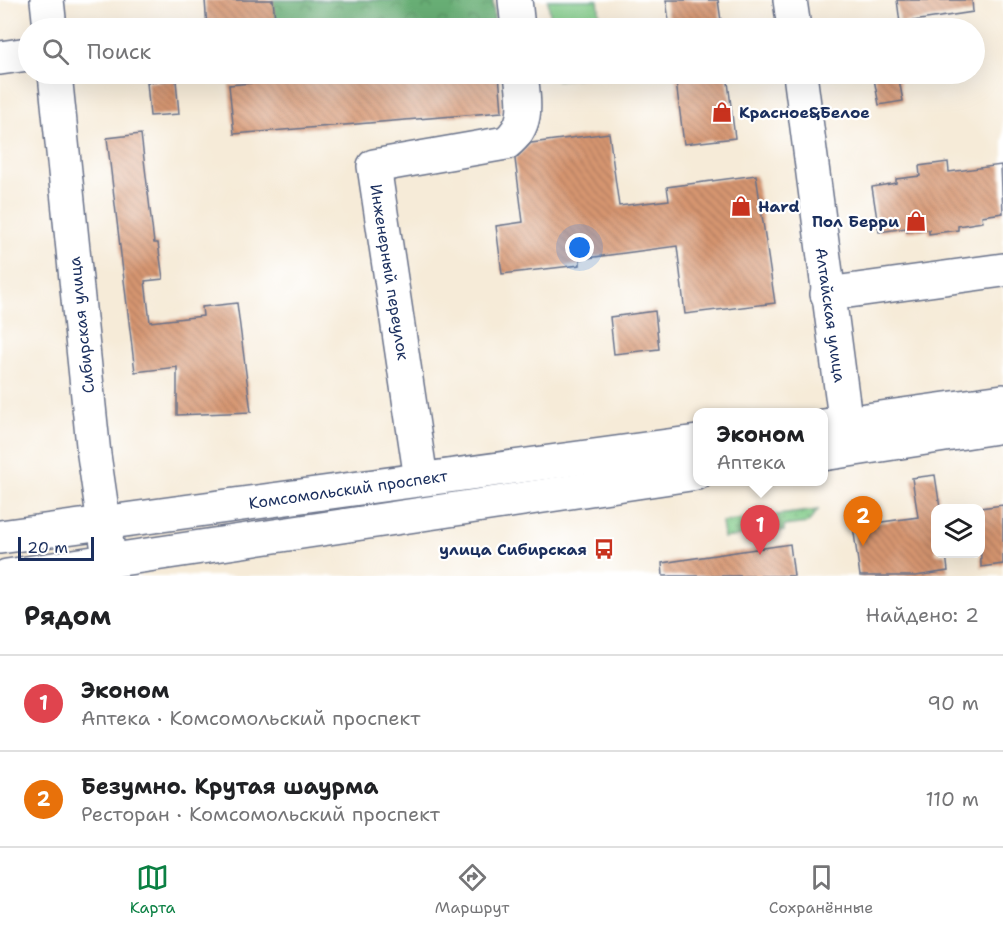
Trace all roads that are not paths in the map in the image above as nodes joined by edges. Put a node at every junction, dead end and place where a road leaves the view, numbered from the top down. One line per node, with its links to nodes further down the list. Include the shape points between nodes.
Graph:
1 (47, 0): 4 (main road)
2 (515, 0): 5 (main road)
3 (790, 0): 6 (main road)
4 (49, 18)
5 (517, 18)
6 (793, 18)
7 (18, 55): 8 (main road)
8 (0, 58)
9 (56, 84): 20 (main road, Сибирская улица)
10 (522, 84): 19 (main road, Инженерный переулок, via 524,113 518,134 506,143 374,166)
11 (801, 84): 13 (main road, Алтайская улица)
12 (1003, 270): 13 (main road)
13 (827, 294): 16 (main road, Алтайская улица)
14 (1003, 400): 16 (main road)
15 (1003, 426): 16 (main road)
16 (835, 438)
17 (693, 443): 19 (main road, Комсомольский проспект)
18 (693, 474): 22 (main road, Комсомольский проспект)
19 (421, 479): 20 (main road, Комсомольский проспект)
20 (104, 522): 21 (main road, Комсомольский проспект); 22 (main road, Сибирская улица)
21 (0, 537)
22 (110, 568): 23 (main road, Комсомольский проспект)
23 (7, 576)

